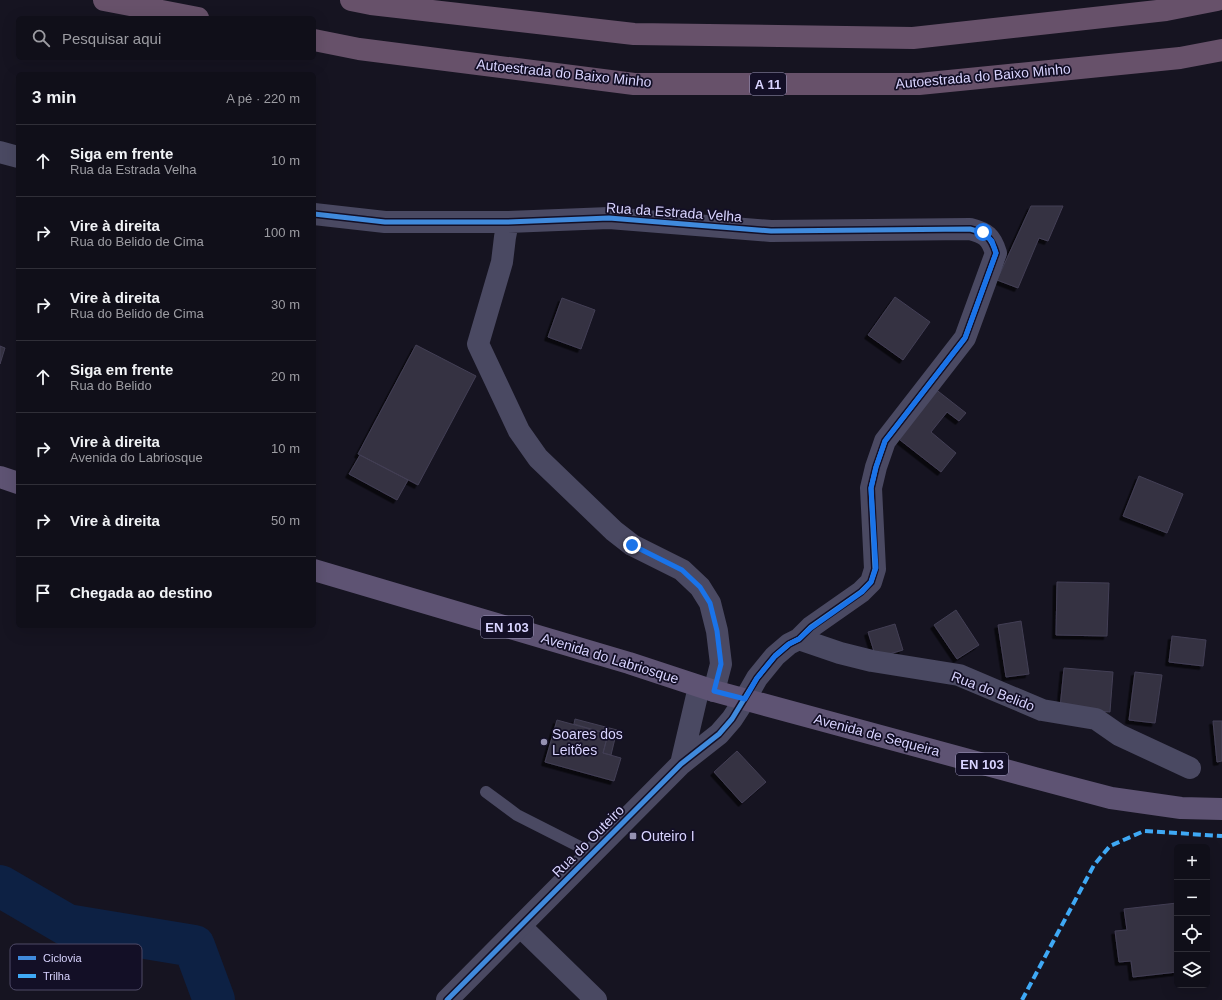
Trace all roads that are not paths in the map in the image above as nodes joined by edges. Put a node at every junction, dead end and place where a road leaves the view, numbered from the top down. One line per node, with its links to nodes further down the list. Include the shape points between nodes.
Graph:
1 (104, 0): 4 (highway)
2 (351, 0): 3 (highway, via 634,34 913,38 1166,10)
3 (1217, 0)
4 (188, 16)
5 (316, 40): 6 (highway, Autoestrada do Baixo Minho / A 11, via 359,49 642,84 919,84 1180,58)
6 (1222, 50)
7 (0, 152): 8 (street)
8 (16, 156)
9 (316, 214): 10 (street, Rua da Estrada Velha, via 385,222)
10 (508, 222): 14 (street, Rua da Estrada Velha, via 609,218 771,231 970,228 983,232 992,241 996,253 965,338 885,441 871,488 876,568 871,582 862,592); 15 (street, via 502,262 478,344 483,357 519,431 538,458 614,531 632,545 682,570 700,587 710,603 721,664)
11 (0, 477): 12 (main road)
12 (16, 482)
13 (316, 571): 15 (main road, Avenida do Labriosque / EN 103, via 629,663)
14 (799, 639): 16 (street, via 775,656 757,678); 18 (street, Rua do Belido, via 872,661 959,675 1042,710 1096,719 1119,735)
15 (707, 689): 16 (main road, Avenida do Labriosque / EN 103); 17 (street)
16 (745, 699): 17 (street, Rua do Outeiro, via 719,734); 20 (main road, Avenida de Sequeira / EN 103, via 1111,798 1181,808)
17 (681, 764): 21 (street, Rua do Outeiro)
18 (1190, 768)
19 (486, 792): 21 (lane, via 517,815)
20 (1222, 808)
21 (592, 853): 22 (street, Rua do Outeiro)
22 (521, 927): 23 (street, Rua do Outeiro); 24 (street)
23 (447, 1000)
24 (596, 1000)

